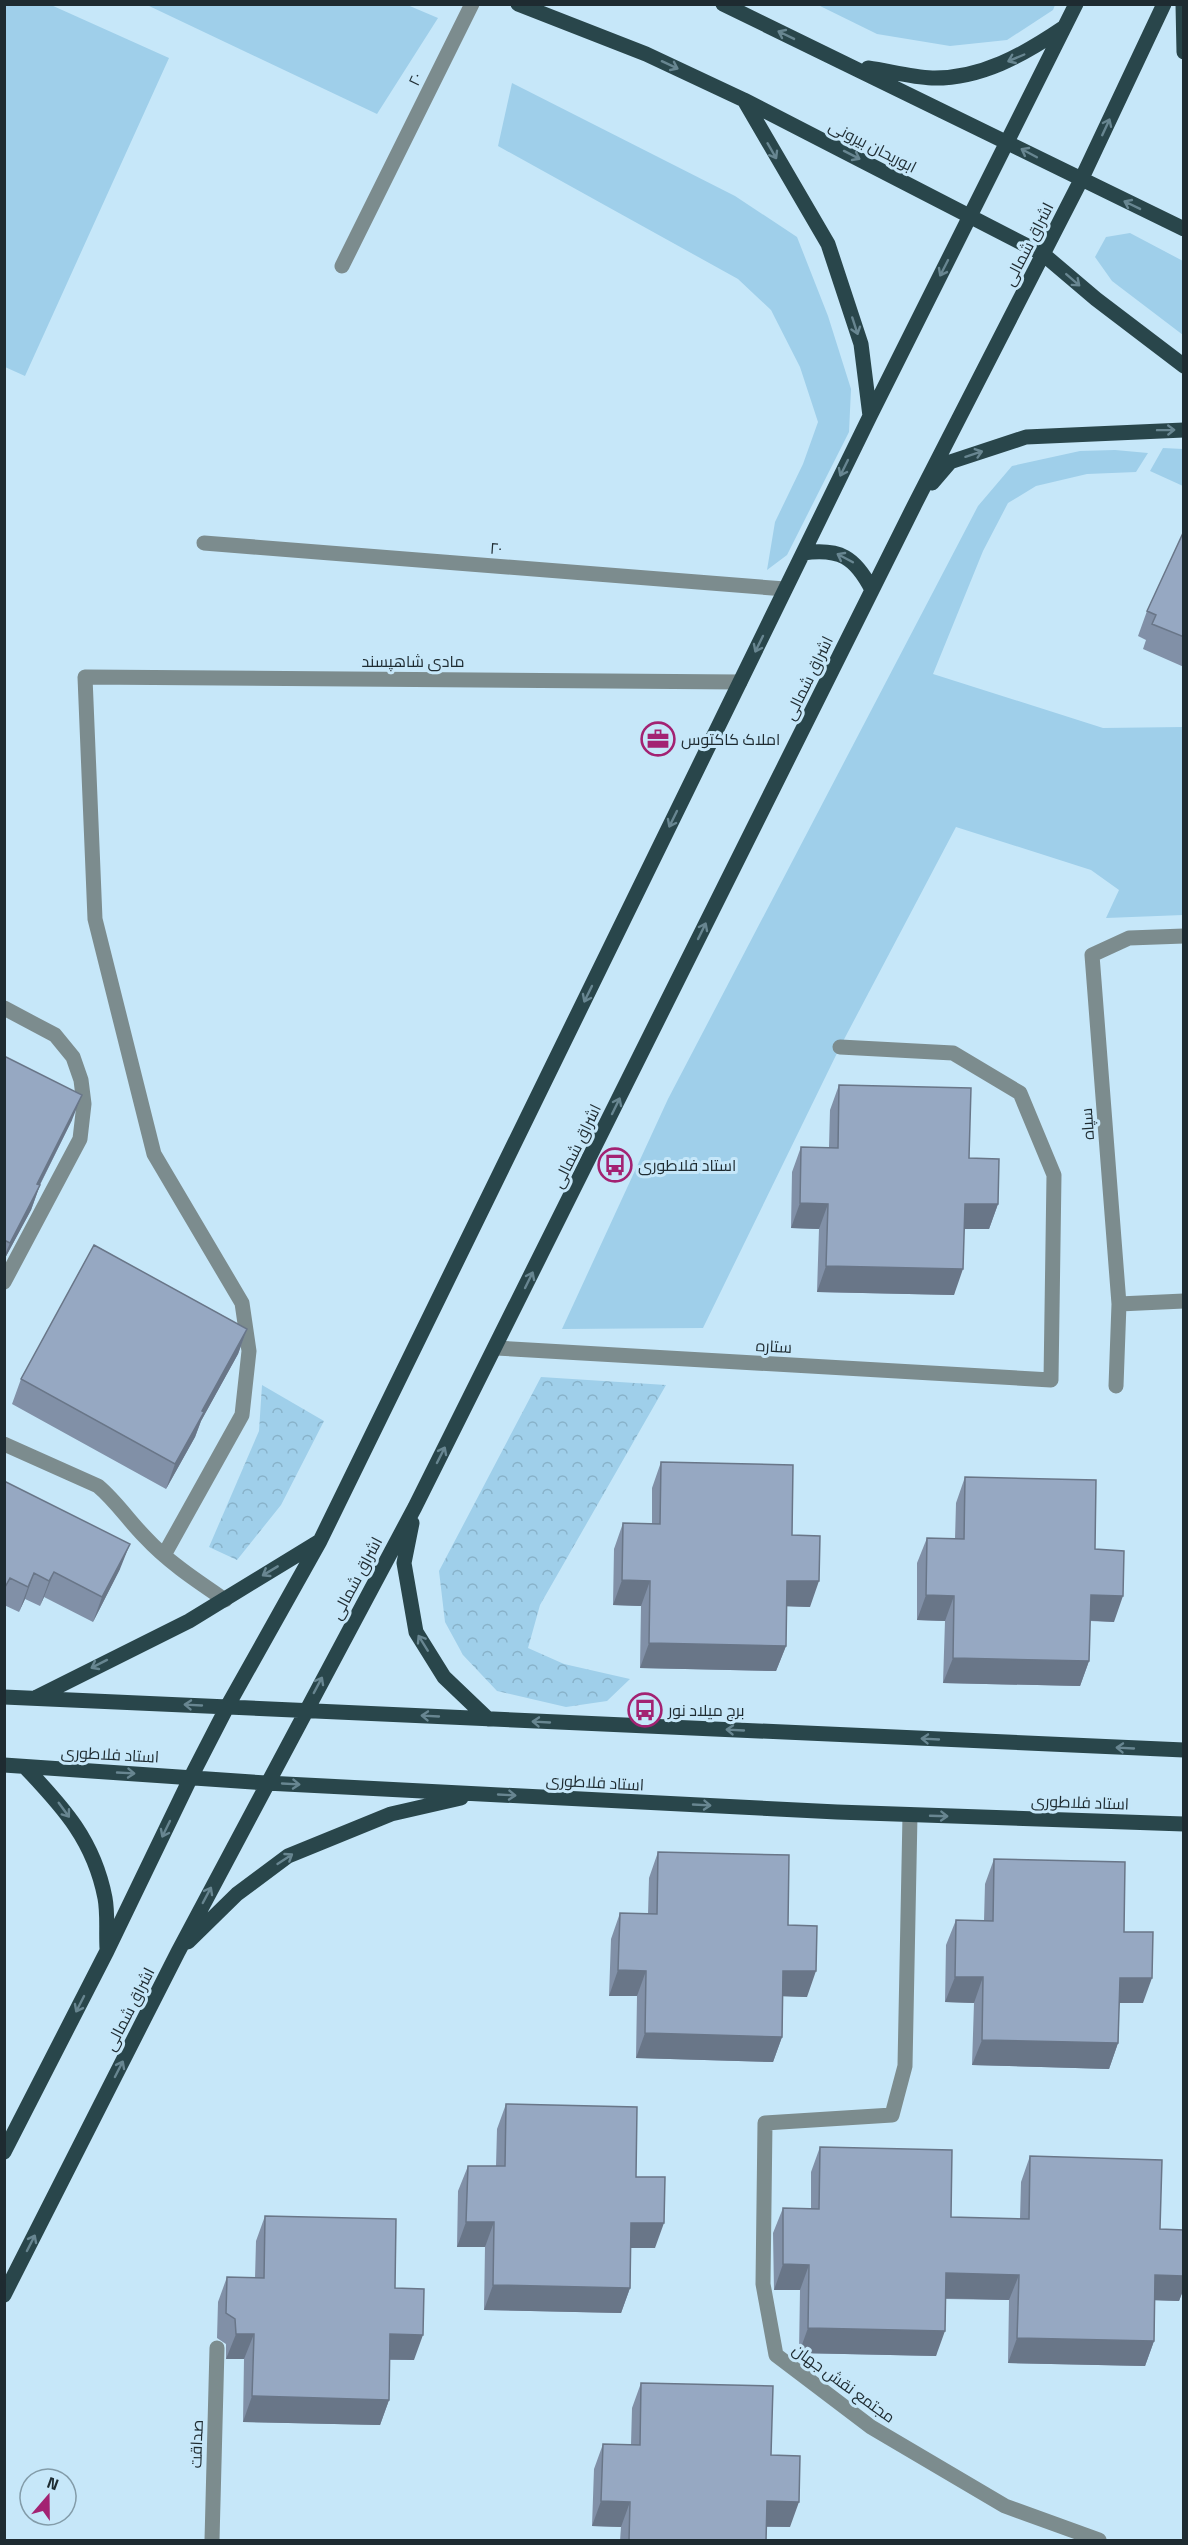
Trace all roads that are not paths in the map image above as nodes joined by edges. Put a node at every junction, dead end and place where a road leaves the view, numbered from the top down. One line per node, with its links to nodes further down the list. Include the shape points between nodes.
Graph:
1 (472, 4): 18 (street, ۲۰)
2 (518, 4): 10 (main road, ابوریحان بیرونی)
3 (544, 4): 10 (main road)
4 (723, 4): 11 (main road, one-way to 4)
5 (1076, 4): 8 (main road)
6 (1164, 4): 14 (main road, اشراق شمالی, one-way to 6)
7 (1183, 4): 9 (main road)
8 (1065, 27): 11 (main road, one-way to 11, via 1024,55 983,71 932,78); 13 (main road)
9 (1184, 52)
10 (646, 54): 12 (main road, ابوریحان بیرونی, one-way to 12)
11 (839, 60): 13 (main road)
12 (744, 100): 15 (main road, ابوریحان بیرونی, one-way to 15); 20 (main road, one-way to 20, via 828,244 861,344)
13 (1007, 141): 14 (main road, one-way to 13); 15 (main road)
14 (1081, 180): 16 (main road, one-way to 14); 17 (main road, اشراق شمالی)
15 (970, 216): 17 (main road, ابوریحان بیرونی); 20 (main road, one-way to 20)
16 (1184, 229)
17 (1043, 254): 19 (main road, ابوریحان بیرونی, one-way to 19); 22 (main road, اشراق شمالی)
18 (342, 266)
19 (1184, 366)
20 (870, 416): 24 (main road, one-way to 24)
21 (1184, 429): 22 (main road, one-way to 21, via 950,462 1026,437)
22 (915, 504): 26 (main road, اشراق شمالی)
23 (204, 543): 25 (street, ۲۰)
24 (803, 553): 25 (main road); 26 (main road, one-way to 24, via 862,570 846,556 825,550)
25 (785, 589): 27 (main road, one-way to 27)
26 (872, 590): 34 (main road, اشراق شمالی, one-way to 26)
27 (740, 682): 38 (main road, one-way to 38); 39 (street, مادی شاهپسند, via 86,677 95,919 154,1154 242,1304 249,1351 242,1415)
28 (1184, 936): 33 (street, سپاه, via 1129,938 1092,955)
29 (4, 1008): 31 (street, via 55,1035 72,1057 81,1080 84,1104 80,1139)
30 (840, 1047): 34 (street, ستاره, via 953,1053 1020,1093 1054,1174 1051,1380)
31 (4, 1282)
32 (1184, 1301): 33 (street)
33 (1119, 1304): 35 (street, سپاه)
34 (496, 1348): 37 (main road, اشراق شمالی, one-way to 34)
35 (1116, 1386)
36 (4, 1444): 39 (street, via 98,1486)
37 (415, 1507): 44 (main road, اشراق شمالی, one-way to 37); 45 (main road, one-way to 37, via 444,1677 416,1632 404,1563)
38 (320, 1541): 40 (main road, one-way to 40); 43 (main road)
39 (164, 1555): 40 (street)
40 (225, 1600): 42 (main road, one-way to 42)
41 (4, 1697): 42 (main road)
42 (34, 1698): 43 (main road, one-way to 42)
43 (227, 1707): 44 (main road); 49 (main road)
44 (305, 1710): 45 (main road, one-way to 44); 50 (main road, اشراق شمالی)
45 (488, 1719): 46 (main road, one-way to 45)
46 (1184, 1750)
47 (4, 1765): 48 (main road, استاد فلاطوری)
48 (25, 1767): 49 (main road, استاد فلاطوری, one-way to 49); 54 (main road, one-way to 54, via 63,1807 94,1856 105,1900)
49 (191, 1777): 50 (main road, استاد فلاطوری); 54 (main road, one-way to 54)
50 (266, 1783): 51 (main road, استاد فلاطوری, one-way to 51); 55 (main road, اشراق شمالی, one-way to 50)
51 (478, 1794): 52 (main road, استاد فلاطوری, one-way to 52); 55 (main road, one-way to 51, via 237,1894 288,1856 391,1814)
52 (910, 1815): 53 (main road, استاد فلاطوری, one-way to 53); 60 (street, مجتمع نقش جهان, via 905,2066 892,2115 765,2123 763,2284 776,2355 871,2427 1005,2506)
53 (1184, 1824)
54 (107, 1951): 56 (main road, one-way to 56)
55 (178, 1952): 57 (main road, اشراق شمالی, one-way to 55)
56 (4, 2152)
57 (4, 2295)
58 (217, 2348): 59 (street, صداقت)
59 (212, 2541)
60 (1099, 2541)

